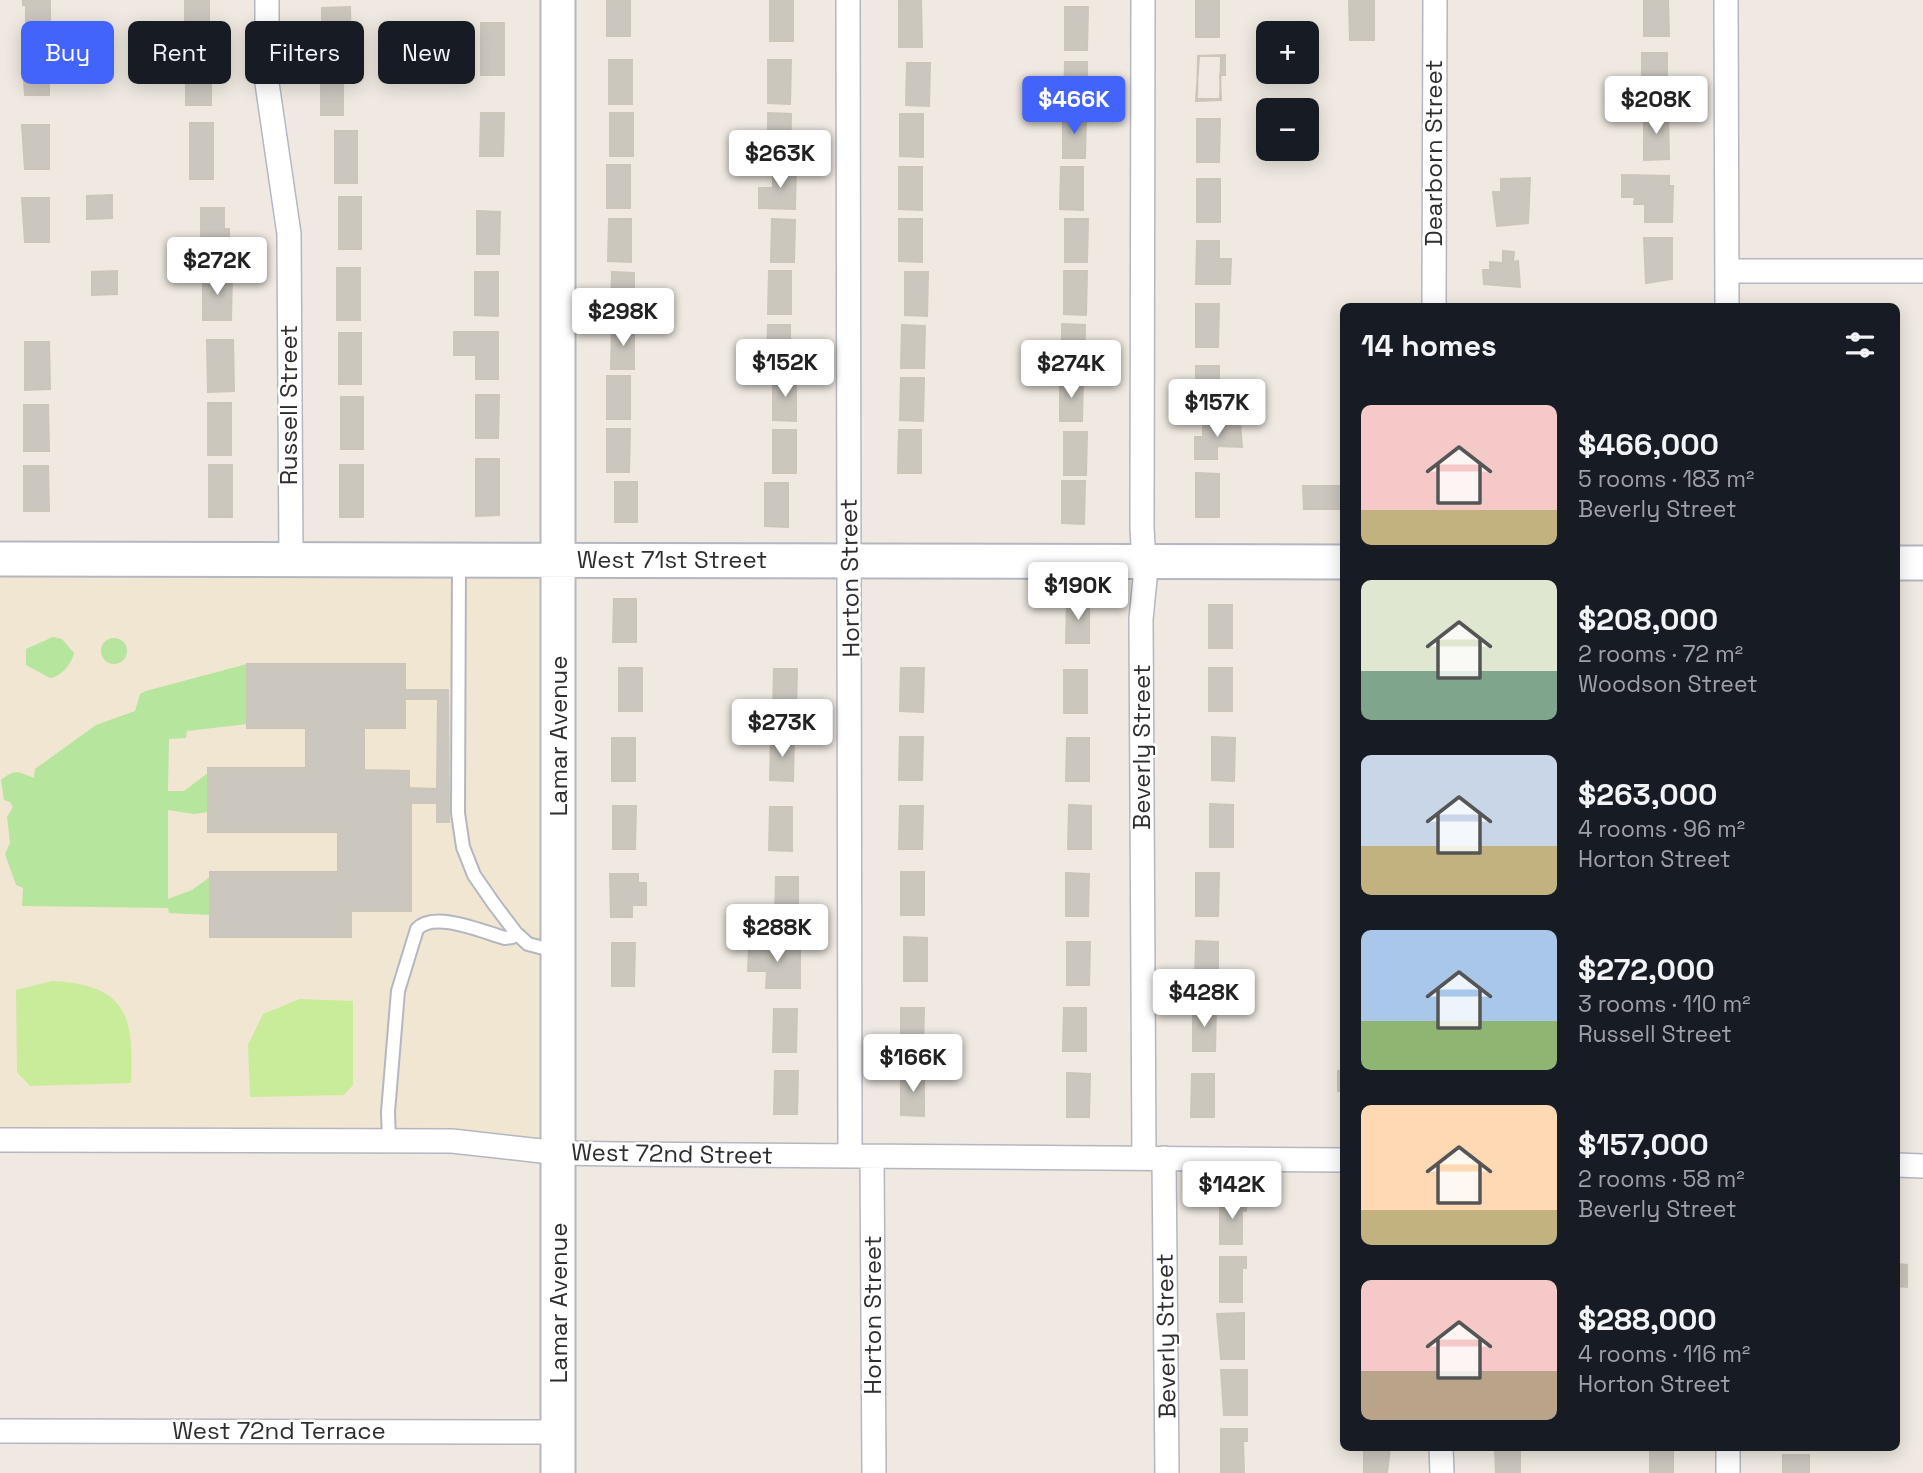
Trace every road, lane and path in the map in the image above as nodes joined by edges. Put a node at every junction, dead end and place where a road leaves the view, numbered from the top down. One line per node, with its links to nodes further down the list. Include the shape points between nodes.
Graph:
1 (267, 0): 12 (street, Russell Street, via 267,83 289,234)
2 (558, 0): 14 (street, Lamar Avenue)
3 (848, 0): 15 (street, Horton Street)
4 (1143, 0): 16 (street, Beverly Street)
5 (1435, 0): 9 (street, Dearborn Street)
6 (1726, 0): 7 (street)
7 (1728, 271): 8 (street); 10 (street)
8 (1923, 271)
9 (1434, 303)
10 (1727, 303)
11 (0, 558): 12 (street, West 71st Street)
12 (291, 559): 13 (street, West 71st Street)
13 (459, 560): 14 (street, West 71st Street); 20 (lane, via 459,825 474,875)
14 (559, 560): 15 (street, West 71st Street); 21 (street, Lamar Avenue)
15 (850, 561): 16 (street, West 71st Street); 25 (street, Horton Street)
16 (1144, 561): 17 (street, West 71st Street); 26 (street, Beverly Street, via 1141,619)
17 (1340, 562)
18 (1900, 563): 19 (street)
19 (1923, 563)
20 (516, 933): 21 (lane, via 528,943); 23 (lane, via 505,938 442,920 422,923 417,929 398,991)
21 (558, 952): 24 (street, Lamar Avenue)
22 (0, 1140): 23 (street, West 72nd Street)
23 (389, 1141): 24 (street, West 72nd Street, via 452,1141)
24 (559, 1153): 25 (street, West 72nd Street); 31 (street, Lamar Avenue)
25 (861, 1157): 26 (street, West 72nd Street); 35 (street, Horton Street)
26 (1154, 1158): 27 (street, West 72nd Street); 36 (street, Beverly Street)
27 (1340, 1160)
28 (1900, 1165): 29 (street)
29 (1923, 1166)
30 (0, 1431): 31 (street, West 72nd Terrace)
31 (559, 1432): 34 (street, Lamar Avenue)
32 (1441, 1451): 37 (street)
33 (1728, 1451): 38 (street)
34 (558, 1473)
35 (874, 1473)
36 (1167, 1473)
37 (1442, 1473)
38 (1728, 1473)

